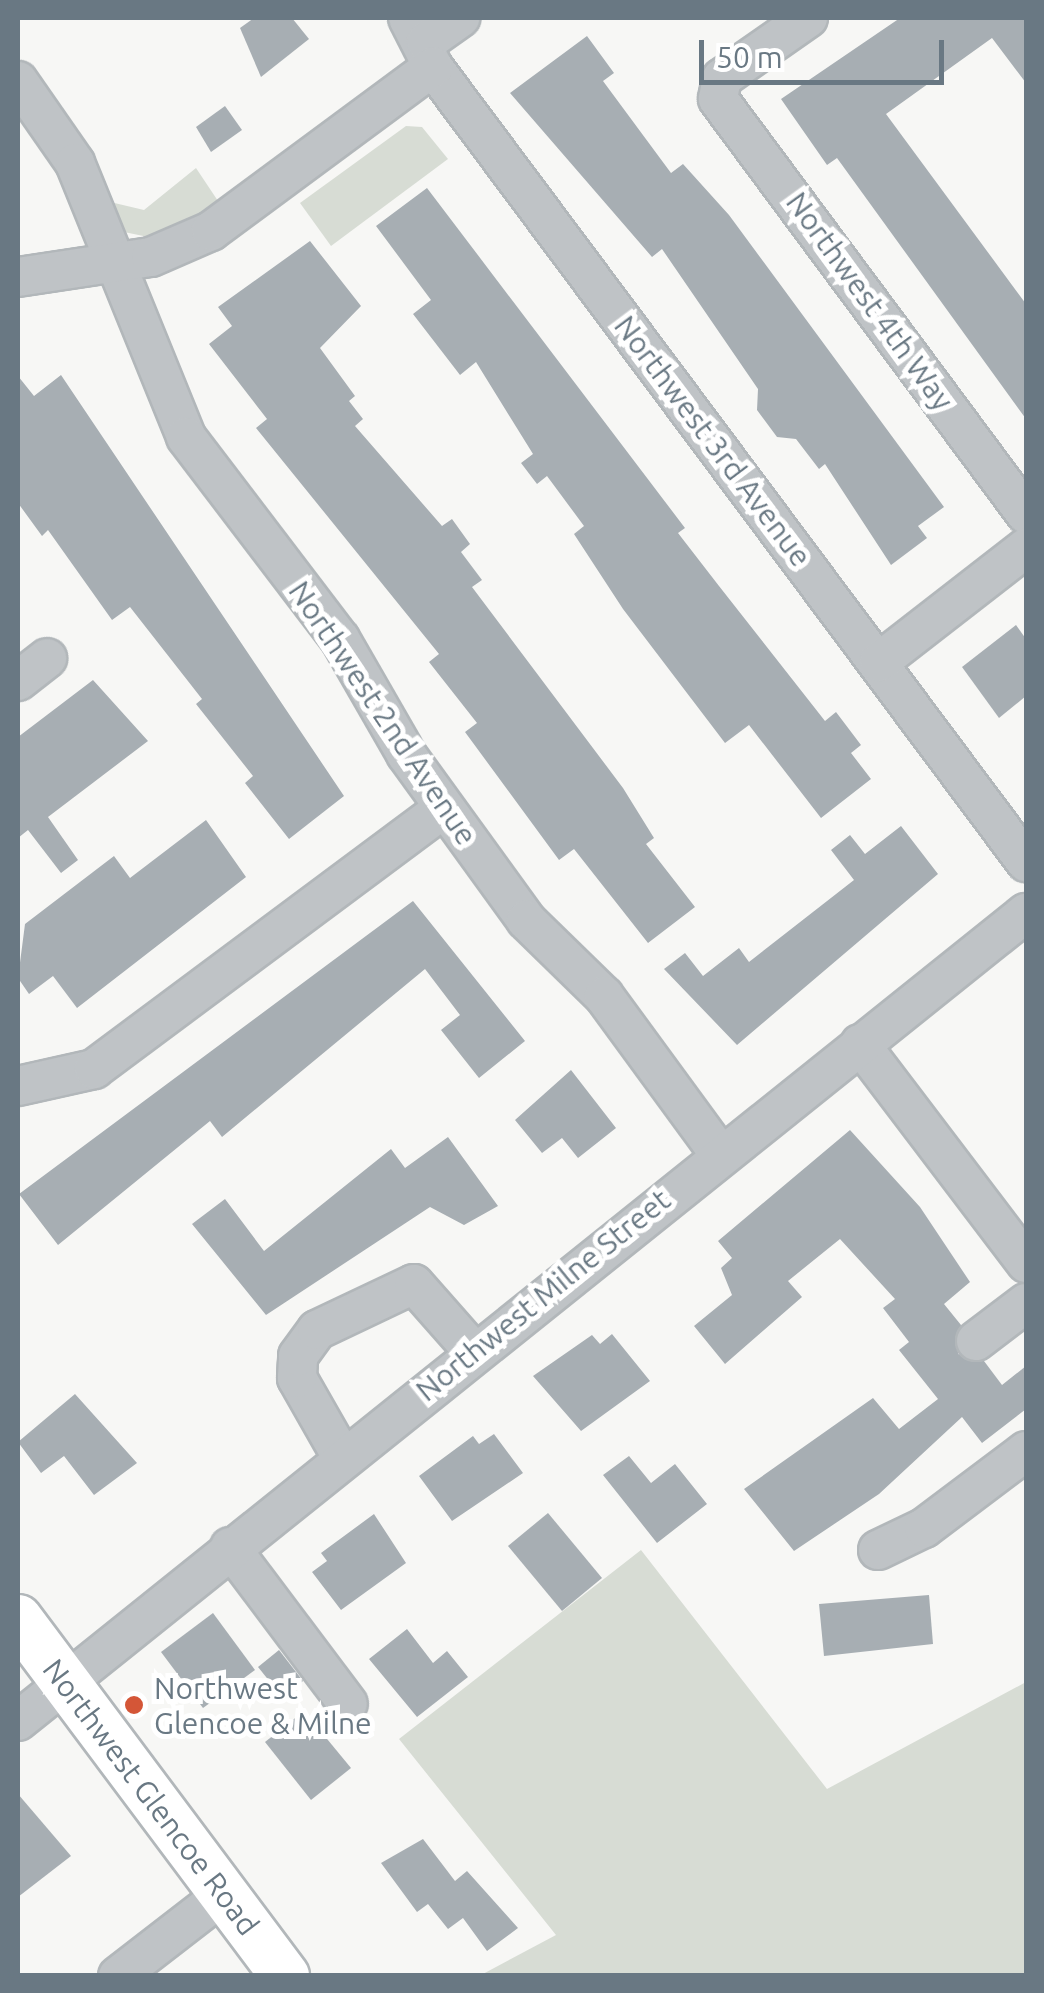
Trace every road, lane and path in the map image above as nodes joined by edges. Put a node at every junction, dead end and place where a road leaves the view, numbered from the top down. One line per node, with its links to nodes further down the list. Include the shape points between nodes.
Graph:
1 (460, 18): 3 (street)
2 (808, 18): 7 (street, Northwest 4th Way, via 715,89)
3 (422, 42): 5 (street, via 211,231); 10 (street, Northwest 3rd Avenue)
4 (18, 81): 5 (street, Northwest 2nd Avenue, via 75,164)
5 (113, 264): 6 (street); 12 (street, Northwest 2nd Avenue, via 186,437 340,639)
6 (18, 277)
7 (1026, 514)
8 (1026, 548): 10 (street)
9 (48, 658): 11 (street)
10 (879, 662): 13 (street, Northwest 3rd Avenue)
11 (18, 680)
12 (444, 809): 16 (street, via 94,1069); 17 (street, Northwest 2nd Avenue, via 544,941 604,996)
13 (1026, 862)
14 (1026, 913): 15 (street, Northwest Milne Street)
15 (860, 1044): 17 (street, Northwest Milne Street); 18 (street)
16 (18, 1086)
17 (719, 1153): 21 (street, Northwest Milne Street)
18 (1026, 1263)
19 (1026, 1303): 20 (street)
20 (976, 1341)
21 (473, 1351): 23 (street, Northwest Milne Street); 23 (street, via 414,1284 317,1330 298,1356 297,1378)
22 (1026, 1451): 25 (street, via 924,1528)
23 (342, 1457): 24 (street, Northwest Milne Street)
24 (230, 1547): 27 (street, Northwest Milne Street); 28 (street)
25 (878, 1550)
26 (18, 1619): 27 (main road, Northwest Glencoe Road)
27 (64, 1682): 29 (street, Northwest Milne Street); 30 (main road, Northwest Glencoe Road)
28 (348, 1704)
29 (18, 1721)
30 (224, 1894): 31 (street); 32 (main road, Northwest Glencoe Road)
31 (118, 1976)
32 (285, 1976)

